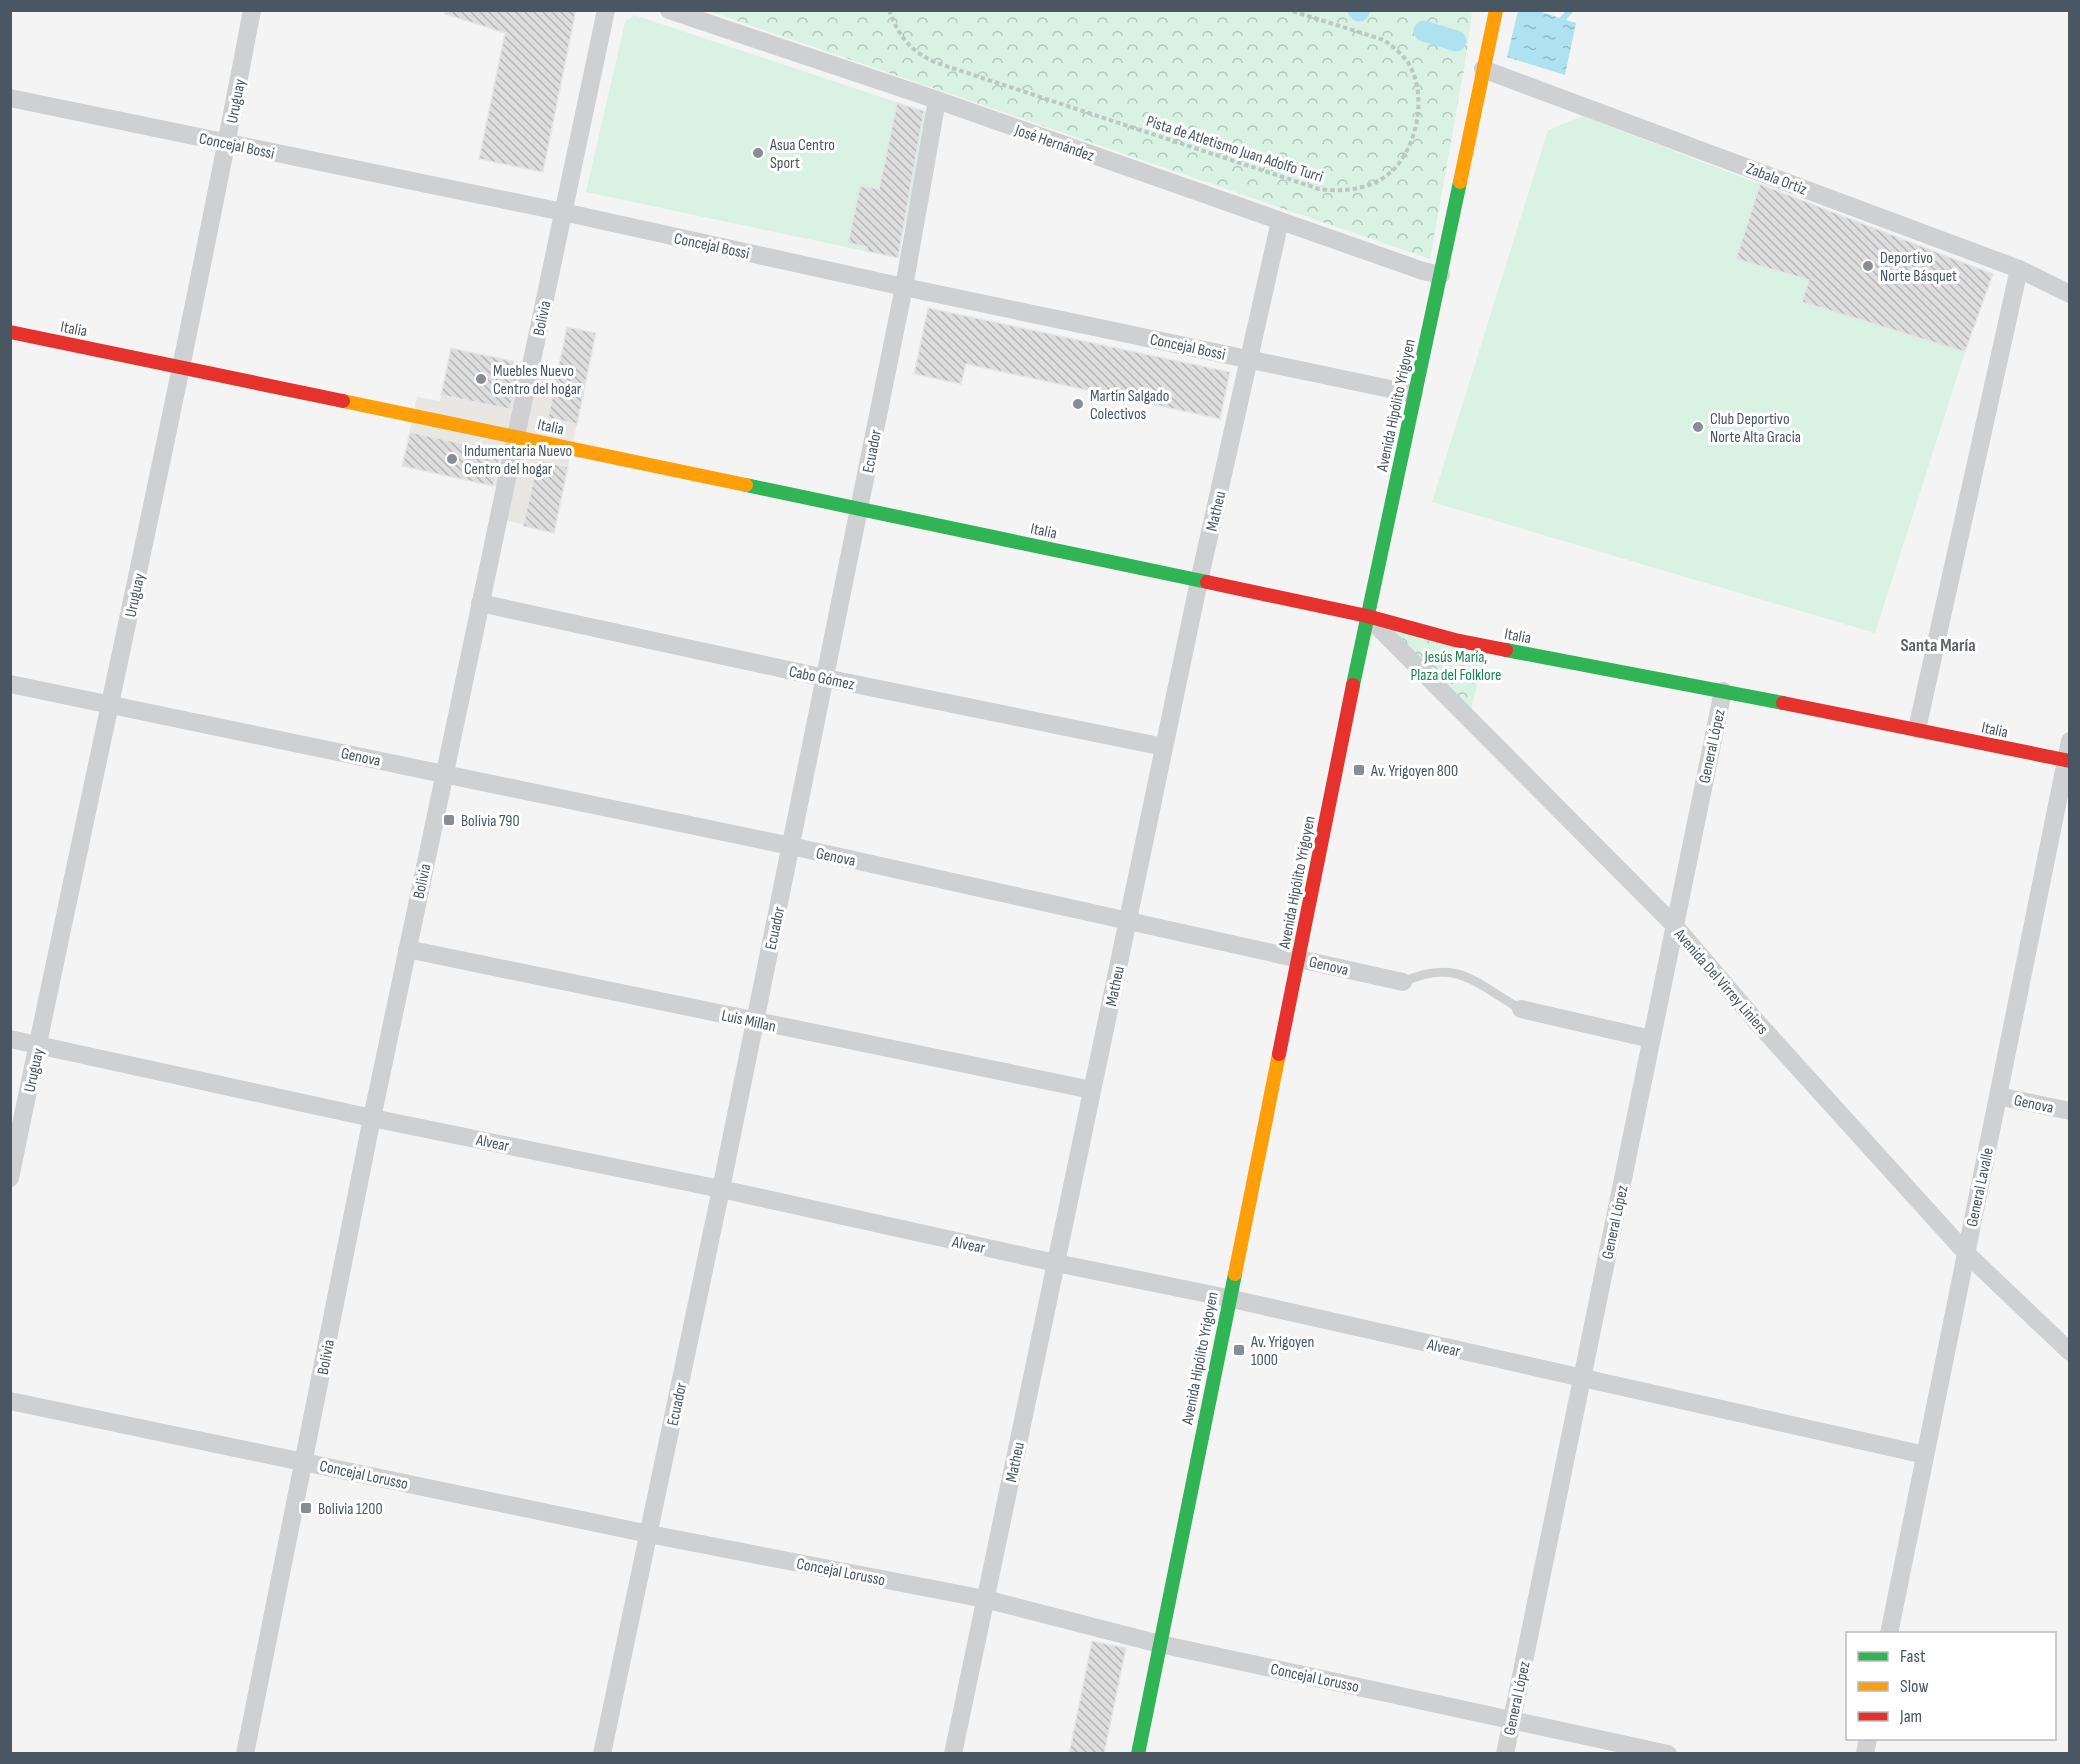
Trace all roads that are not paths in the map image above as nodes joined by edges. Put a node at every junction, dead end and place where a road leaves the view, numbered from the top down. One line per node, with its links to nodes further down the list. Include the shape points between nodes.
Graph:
1 (252, 10): 8 (street, Uruguay)
2 (606, 10): 9 (street, Bolivia)
3 (669, 10): 7 (street, José Hernández)
4 (1494, 13): 5 (street, Avenida Hipólito Yrigoyen)
5 (1483, 69): 11 (street, Zabala Ortiz); 12 (street, Avenida Hipólito Yrigoyen)
6 (10, 98): 8 (street, Concejal Bossi)
7 (937, 100): 10 (street, José Hernández); 13 (street, Ecuador)
8 (227, 143): 9 (street, Concejal Bossi); 17 (street, Uruguay)
9 (562, 212): 13 (street, Concejal Bossi); 19 (street, Bolivia)
10 (1280, 221): 12 (street, José Hernández); 16 (street, Matheu)
11 (2019, 269): 14 (street, Zabala Ortiz); 28 (street)
12 (1441, 275): 18 (street, Avenida Hipólito Yrigoyen)
13 (904, 287): 16 (street, Concejal Bossi); 20 (street, Ecuador)
14 (2070, 294)
15 (10, 332): 17 (street, Italia)
16 (1249, 358): 18 (street, Concejal Bossi); 21 (street, Matheu)
17 (180, 366): 19 (street, Italia); 27 (street, Uruguay)
18 (1414, 394): 23 (street, Avenida Hipólito Yrigoyen)
19 (516, 435): 20 (street, Italia); 22 (street, Bolivia)
20 (859, 507): 21 (street, Italia); 24 (street, Ecuador)
21 (1199, 581): 23 (street, Italia); 30 (street, Matheu)
22 (480, 603): 24 (street, Cabo Gómez); 32 (street, Bolivia)
23 (1367, 616): 26 (street, Italia, via 1455,640); 35 (street, Avenida Del Virrey Liniers); 37 (street, Avenida Hipólito Yrigoyen)
24 (825, 678): 30 (street, Cabo Gómez); 33 (street, Ecuador)
25 (10, 684): 27 (street, Genova)
26 (1723, 691): 28 (street, Italia); 35 (street, General López)
27 (111, 704): 32 (street, Genova); 43 (street, Uruguay)
28 (1917, 729): 31 (street, Italia)
29 (2070, 741): 31 (street, General Lavalle)
30 (1164, 747): 34 (street, Matheu)
31 (2068, 761): 45 (street, General Lavalle)
32 (444, 773): 33 (street, Genova); 36 (street, Bolivia)
33 (791, 846): 34 (street, Genova); 40 (street, Ecuador)
34 (1128, 920): 37 (street, Genova); 44 (street, Matheu)
35 (1675, 926): 41 (street, General López); 50 (street, Avenida Del Virrey Liniers)
36 (407, 950): 40 (street, Luis Millan); 47 (street, Bolivia)
37 (1298, 958): 38 (street, Genova); 52 (street, Avenida Hipólito Yrigoyen)
38 (1403, 982): 39 (lane, Genova, via 1439,971 1469,977)
39 (1521, 1009): 41 (street, Genova)
40 (755, 1021): 44 (street, Luis Millan); 49 (street, Ecuador)
41 (1651, 1039): 56 (street, General López)
42 (10, 1040): 43 (street, Alvear)
43 (38, 1045): 47 (street, Alvear); 48 (street, Uruguay)
44 (1092, 1090): 51 (street, Matheu)
45 (1998, 1096): 46 (street, Genova); 50 (street, General Lavalle)
46 (2070, 1111)
47 (372, 1118): 49 (street, Alvear); 59 (street, Bolivia)
48 (10, 1178)
49 (721, 1189): 51 (street, Alvear); 60 (street, Ecuador)
50 (1966, 1253): 53 (street, Avenida Del Virrey Liniers); 58 (street, General Lavalle)
51 (1056, 1263): 52 (street, Alvear); 61 (street, Matheu)
52 (1228, 1298): 56 (street, Alvear); 63 (street, Avenida Hipólito Yrigoyen)
53 (2044, 1326): 54 (street); 55 (street, Avenida Del Virrey Liniers)
54 (2070, 1332)
55 (2070, 1352)
56 (1582, 1378): 58 (street, Alvear); 64 (street, General López)
57 (10, 1401): 59 (street, Concejal Lorusso)
58 (1925, 1455): 62 (street, General Lavalle)
59 (304, 1461): 60 (street, Concejal Lorusso); 65 (street, Bolivia)
60 (649, 1534): 61 (street, Concejal Lorusso); 66 (street, Ecuador)
61 (985, 1599): 63 (street, Concejal Lorusso); 67 (street, Matheu)
62 (1889, 1632)
63 (1160, 1644): 64 (street, Concejal Lorusso); 68 (street, Avenida Hipólito Yrigoyen)
64 (1512, 1719): 69 (street, General López); 70 (street, Concejal Lorusso)
65 (245, 1754)
66 (602, 1754)
67 (953, 1754)
68 (1138, 1754)
69 (1505, 1754)
70 (1668, 1754)

